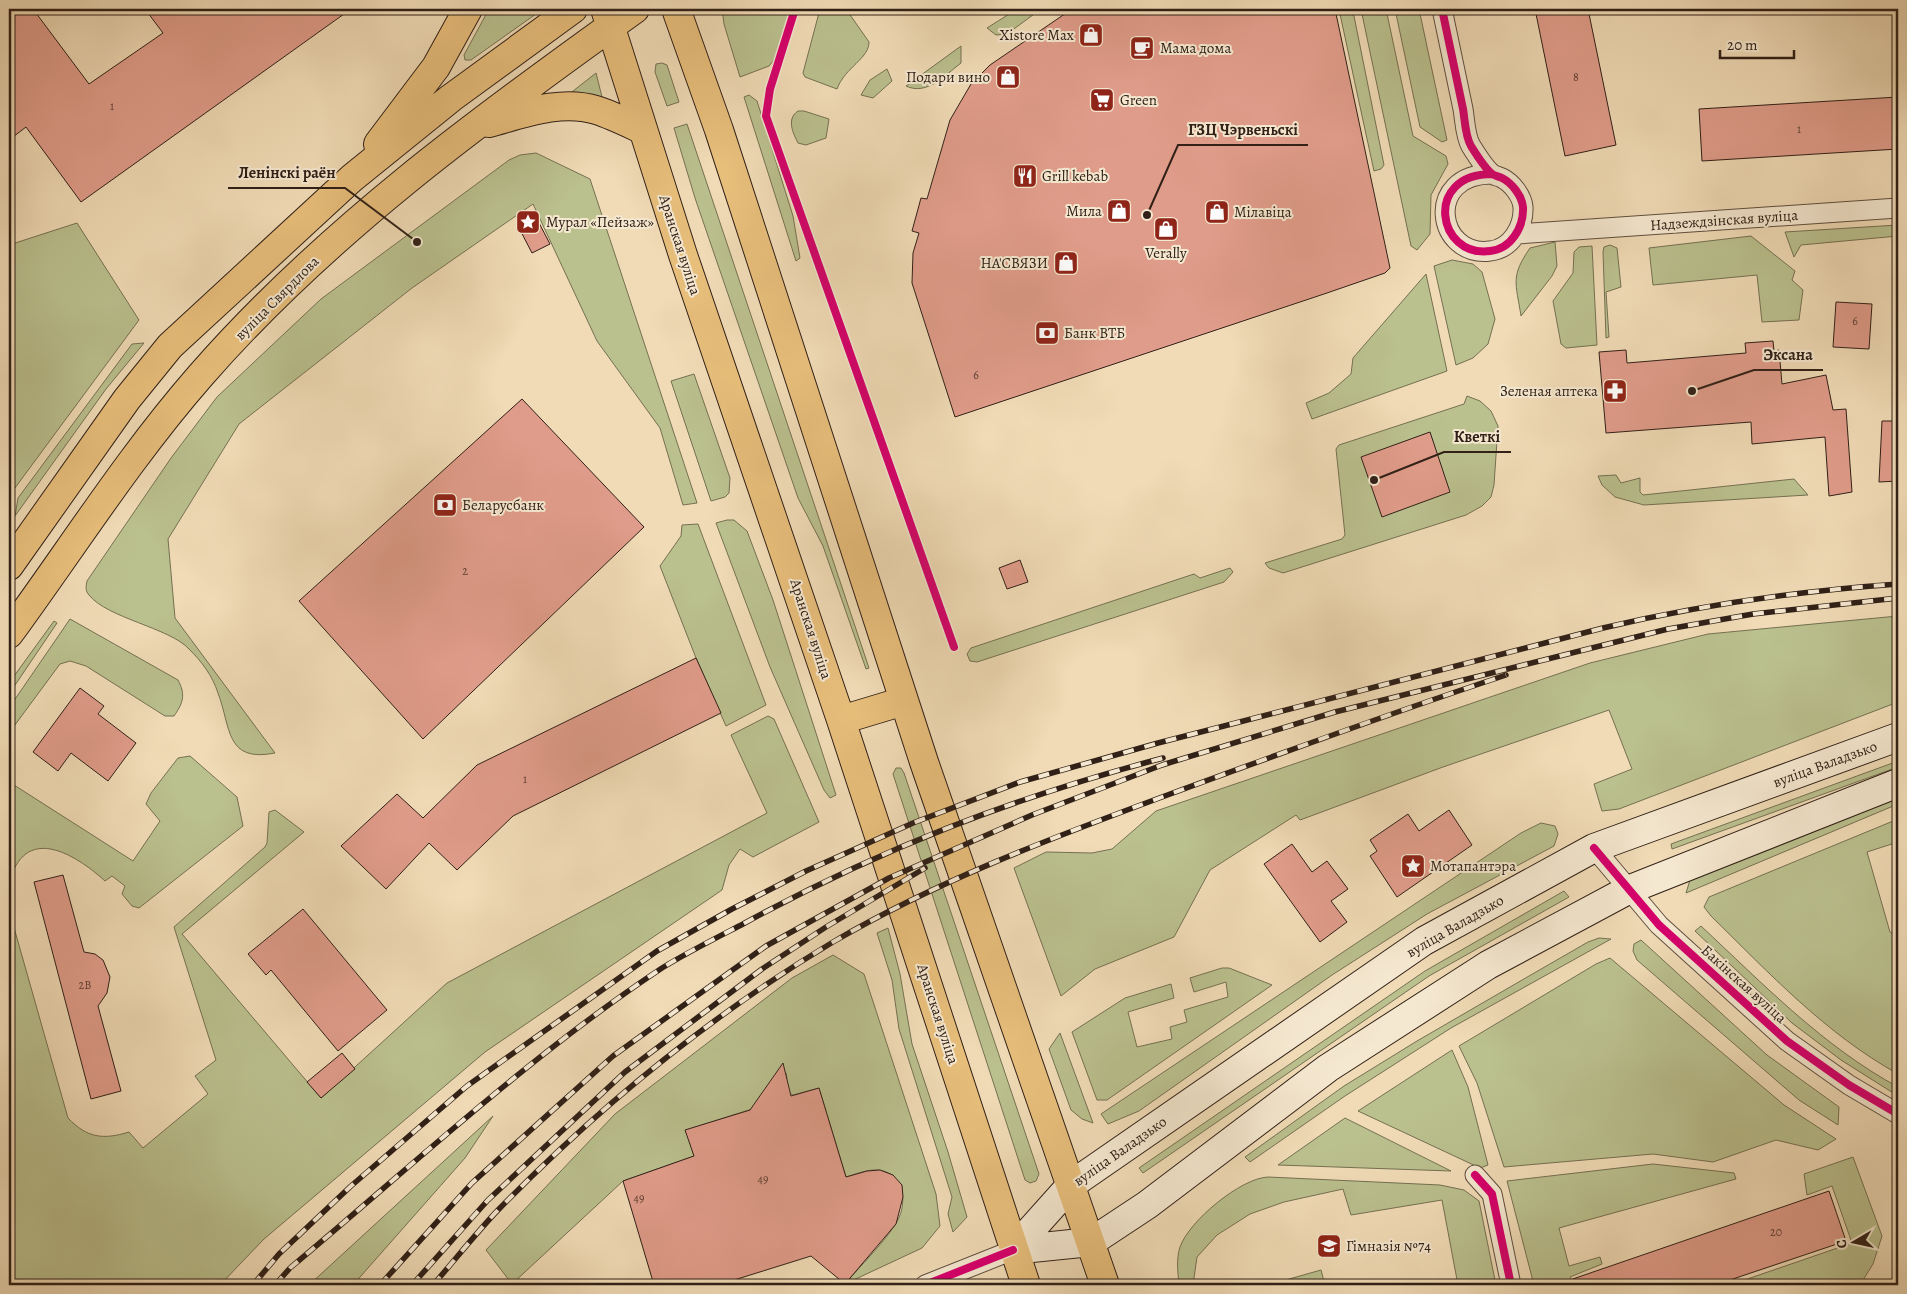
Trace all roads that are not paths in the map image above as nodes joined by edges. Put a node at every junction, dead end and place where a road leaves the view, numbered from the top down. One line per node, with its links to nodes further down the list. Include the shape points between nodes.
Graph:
1 (468, 9): 11 (main road, via 436,67)
2 (573, 9): 11 (main road, via 451,98)
3 (635, 9): 6 (main road, вуліца Свярдлова)
4 (676, 9): 19 (main road)
5 (1442, 9): 9 (street)
6 (608, 17): 7 (main road, вуліца Свярдлова); 8 (main road, Аранская вуліца)
7 (475, 127): 8 (main road, via 547,108 576,107 595,110); 18 (main road, вуліца Свярдлова, via 373,205 201,374 143,445)
8 (643, 130): 20 (main road, Аранская вуліца)
9 (1470, 144): 10 (street); 12 (street)
10 (1492, 174): 12 (street, via 1476,174); 13 (street, via 1512,185)
11 (352, 178): 17 (main road, via 170,346 127,399)
12 (1461, 181): 16 (street, via 1451,191 1445,218 1459,243 1472,250 1491,252 1508,244)
13 (1523, 206): 15 (street); 16 (street)
14 (1898, 208): 15 (street, Надзеждзінская вуліца)
15 (1550, 232): 16 (street, Надзеждзінская вуліца)
16 (1517, 234)
17 (9, 566)
18 (9, 634)
19 (904, 701): 20 (main road); 27 (main road)
20 (841, 720): 29 (main road, Аранская вуліца)
21 (1898, 737): 23 (main road, вуліца Валадзько)
22 (1898, 783): 24 (main road)
23 (1594, 848): 24 (street, Бакінская вуліца); 27 (main road, вуліца Валадзько, via 1424,941)
24 (1628, 890): 25 (street, Бакінская вуліца, via 1659,925 1786,1041); 28 (main road, via 1488,965 1328,1068 1147,1205)
25 (1898, 1114)
26 (1475, 1175): 33 (street, via 1492,1194)
27 (1070, 1185): 28 (main road); 29 (main road, вуліца Валадзько)
28 (1091, 1242): 29 (main road); 32 (main road)
29 (1013, 1250): 30 (street); 31 (main road, Аранская вуліца)
30 (924, 1285)
31 (1026, 1285)
32 (1105, 1285)
33 (1511, 1285)

